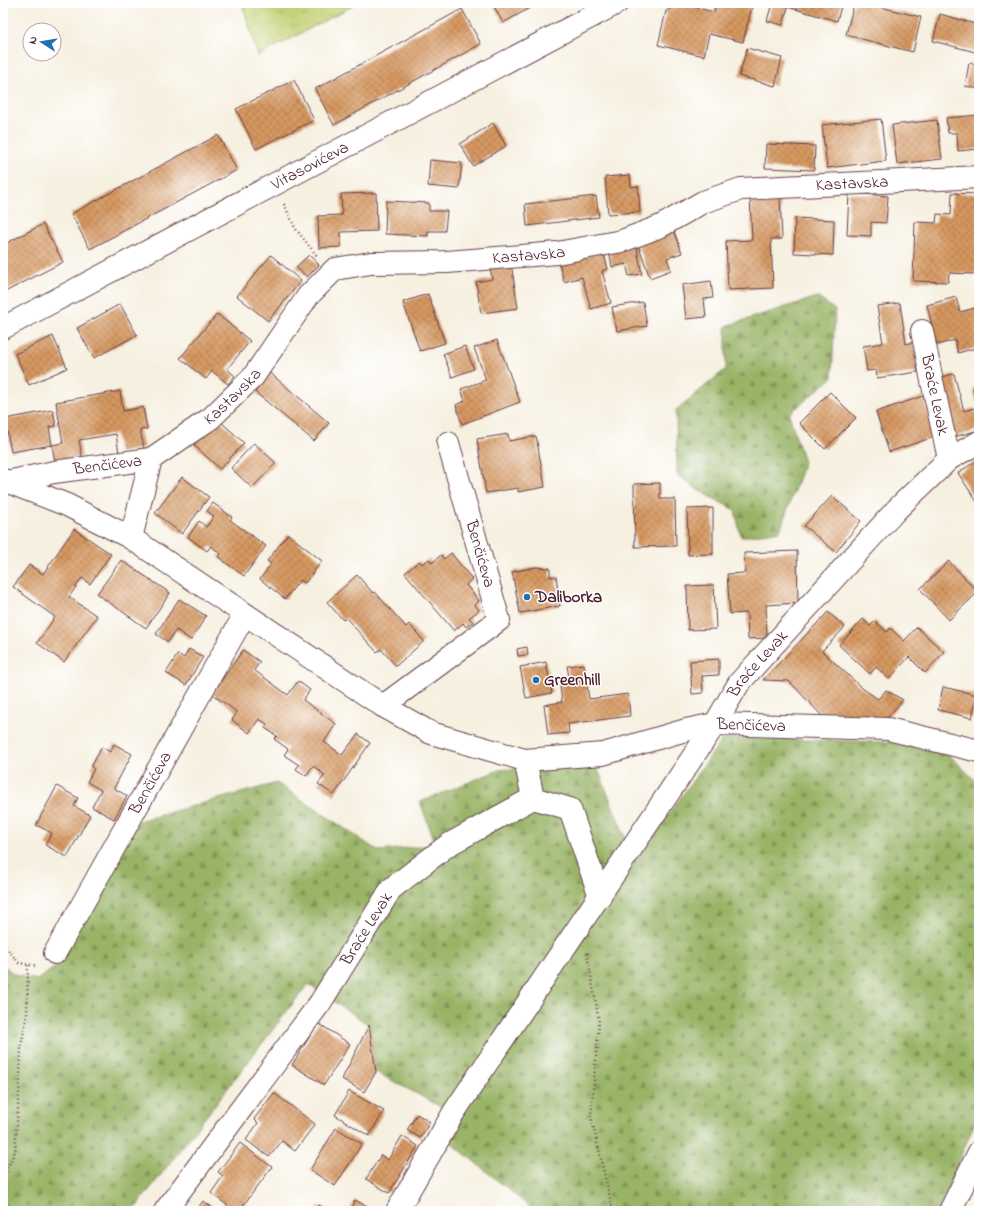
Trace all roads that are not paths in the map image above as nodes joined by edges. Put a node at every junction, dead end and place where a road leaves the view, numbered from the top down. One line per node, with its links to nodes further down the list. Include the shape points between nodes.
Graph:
1 (617, 3): 3 (street, Vitasovićeva)
2 (979, 176): 8 (street, Kastavska, via 741,188 703,202 661,226 622,241 557,253 447,262 371,263 335,268 308,296 253,377 211,418)
3 (3, 328)
4 (922, 331): 7 (street, Braće Levak)
5 (979, 442): 7 (street, Braće Levak)
6 (448, 443): 12 (street, Benčićeva, via 499,620)
7 (949, 458): 13 (street, Braće Levak, via 897,509 739,683)
8 (151, 459): 9 (street, Benčićeva); 10 (street, Benčićeva)
9 (5, 481): 10 (street, Benčićeva, via 67,504)
10 (131, 538): 11 (street, Benčićeva)
11 (245, 614): 12 (street, Benčićeva); 18 (street, Benčićeva)
12 (383, 706): 15 (street, Benčićeva, via 431,733)
13 (716, 724): 14 (street, Benčićeva, via 888,729); 15 (street, Benčićeva, via 603,754); 17 (street, Braće Levak)
14 (979, 751)
15 (525, 760): 16 (street)
16 (533, 798): 17 (street, via 570,809); 20 (street, Braće Levak, via 448,845 391,888 320,1003)
17 (600, 897): 21 (street, Braće Levak, via 454,1112)
18 (55, 953)
19 (979, 1152): 22 (street)
20 (165, 1211)
21 (397, 1211)
22 (950, 1211)

